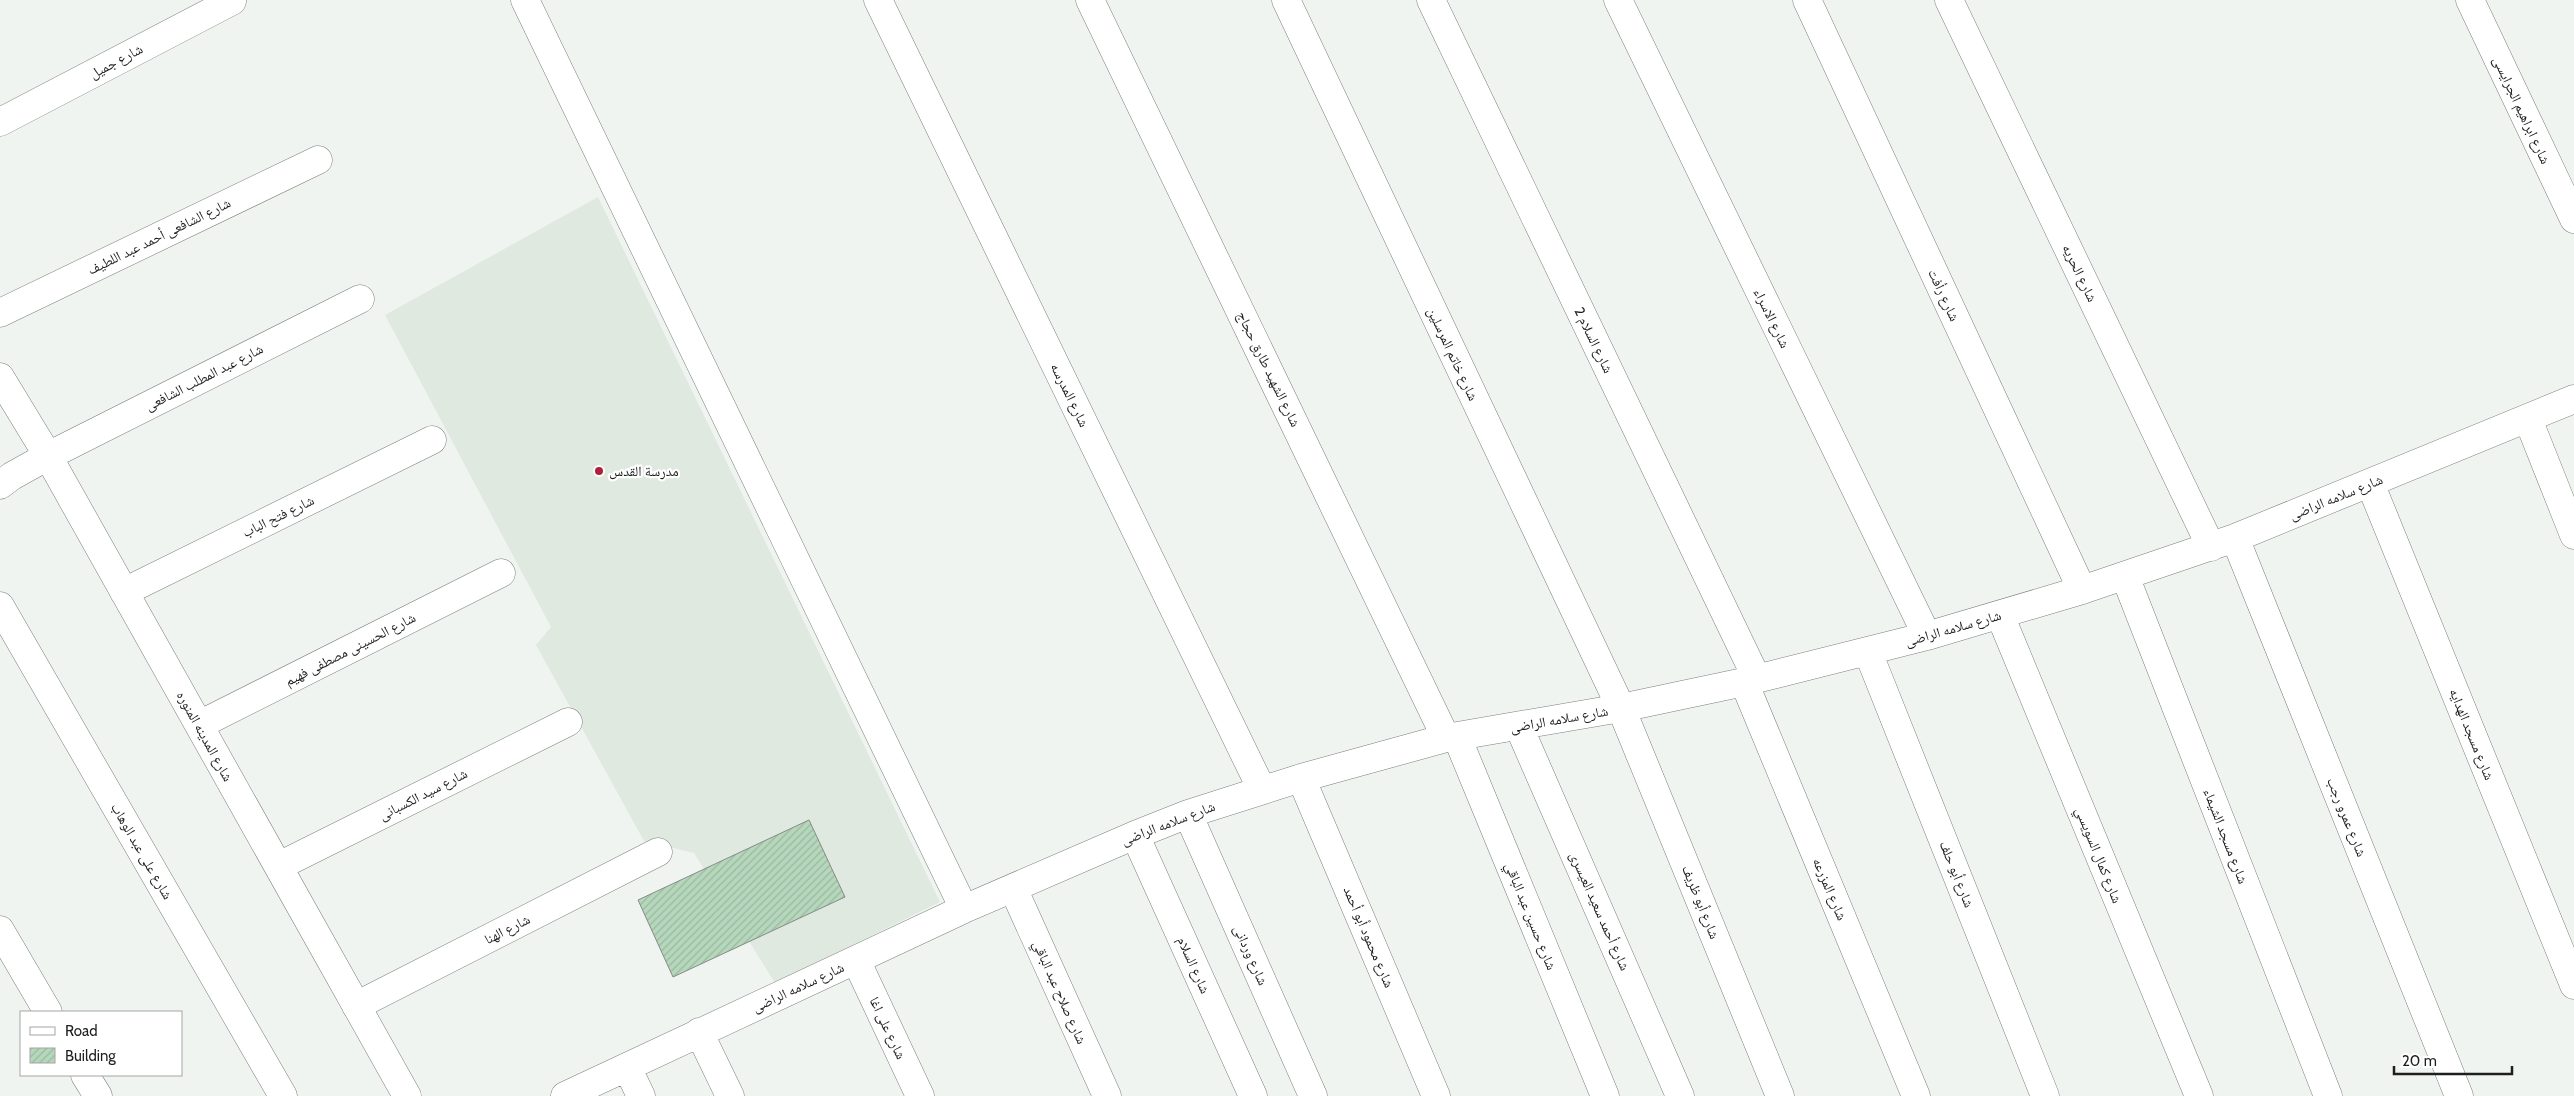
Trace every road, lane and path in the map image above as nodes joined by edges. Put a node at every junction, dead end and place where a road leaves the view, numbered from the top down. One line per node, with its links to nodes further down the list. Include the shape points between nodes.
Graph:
1 (525, 0): 46 (street)
2 (878, 0): 40 (street, شارع المدرسه)
3 (1090, 0): 38 (street, شارع الشهيد طارق حجاج)
4 (1286, 0): 34 (street, شارع خاتم المرسلين)
5 (1431, 0): 33 (street, شارع السلام 2)
6 (1618, 0): 31 (street, شارع الاسراء)
7 (1807, 0): 27 (street, شارع رأفت)
8 (1949, 0): 24 (street, شارع الحريه)
9 (2470, 0): 13 (street, شارع ابراهيم الجرايسى)
10 (232, 1): 11 (street, شارع جميل)
11 (0, 122)
12 (318, 160): 15 (street, شارع الشافعى أحمد عبد اللطيف)
13 (2574, 219)
14 (360, 299): 20 (street, شارع عبد المطلب الشافعى)
15 (0, 313)
16 (0, 377): 20 (street, شارع المدينه المنوره)
17 (2574, 399): 18 (street, شارع سلامه الراضى)
18 (2528, 418): 21 (street, شارع سلامه الراضى); 23 (street)
19 (432, 440): 28 (street, شارع فتح الباب)
20 (48, 456): 22 (street, شارع عبد المطلب الشافعى); 28 (street, شارع المدينه المنوره)
21 (2370, 483): 24 (street, شارع سلامه الراضى); 49 (street, شارع مسجد الهدايه)
22 (0, 486)
23 (2574, 535)
24 (2223, 542): 26 (street, شارع سلامه الراضى); 73 (street, شارع عمرو رجب)
25 (501, 573): 36 (street, شارع الحسينى مصطفى فهيم)
26 (2124, 576): 27 (street, شارع سلامه الراضى); 72 (street, شارع مسجد الشيماء)
27 (2082, 590): 30 (street, شارع سلامه الراضى)
28 (124, 592): 36 (street, شارع المدينه المنوره)
29 (0, 606): 56 (street, شارع على عبد الوهاب)
30 (2000, 615): 31 (street, شارع سلامه الراضى); 71 (street, شارع كمال السويسي)
31 (1927, 636): 32 (street, شارع سلامه الراضى)
32 (1868, 652): 33 (street, شارع سلامه الراضى); 70 (street, شارع أبو حلف)
33 (1750, 681): 34 (street, شارع سلامه الراضى); 69 (street, شارع المزرعه)
34 (1621, 708): 37 (street, شارع سلامه الراضى); 68 (street, شارع أبو ظريف)
35 (568, 722): 44 (street, شارع سيد الكسبانى)
36 (199, 725): 44 (street, شارع المدينه المنوره)
37 (1519, 727): 38 (street, شارع سلامه الراضى); 67 (street, شارع أحمد سعيد العيسرى)
38 (1452, 738): 39 (street, شارع سلامه الراضى); 66 (street, شارع حسين عبد الباقي)
39 (1301, 778): 40 (street, شارع سلامه الراضى); 65 (street, شارع محمود أبو أحمد)
40 (1262, 790): 41 (street, شارع سلامه الراضى)
41 (1188, 814): 42 (street, شارع سلامه الراضى); 64 (street, شارع وردانى)
42 (1134, 834): 45 (street, شارع سلامه الراضى); 63 (street, شارع السلام)
43 (658, 852): 50 (street, شارع الهنا)
44 (279, 866): 50 (street, شارع المدينه المنوره)
45 (1013, 888): 46 (street, شارع سلامه الراضى); 62 (street, شارع صلاح عبد الباقي)
46 (964, 909): 48 (street, شارع سلامه الراضى)
47 (0, 930): 51 (street)
48 (856, 960): 52 (street, شارع سلامه الراضى); 61 (street, شارع على اغا)
49 (2574, 985)
50 (356, 1006): 57 (street, شارع المدينه المنوره)
51 (47, 1011)
52 (700, 1032): 53 (street, شارع سلامه الراضى); 60 (street)
53 (626, 1067): 58 (street, شارع سلامه الراضى); 59 (street)
54 (86, 1076): 55 (street)
55 (98, 1096)
56 (283, 1096)
57 (407, 1096)
58 (564, 1096)
59 (641, 1096)
60 (730, 1096)
61 (920, 1096)
62 (1108, 1096)
63 (1253, 1096)
64 (1313, 1096)
65 (1436, 1096)
66 (1605, 1096)
67 (1680, 1096)
68 (1780, 1096)
69 (1916, 1096)
70 (2045, 1096)
71 (2199, 1096)
72 (2328, 1096)
73 (2460, 1096)

